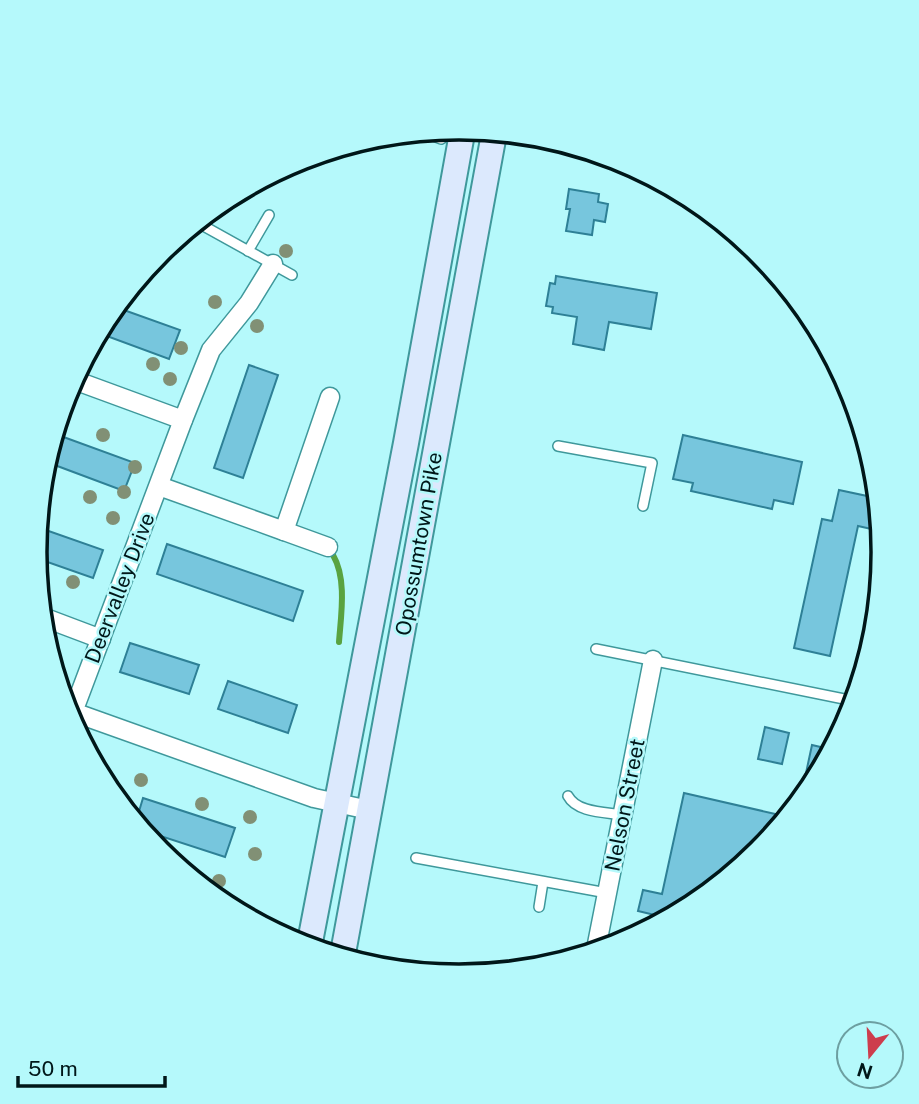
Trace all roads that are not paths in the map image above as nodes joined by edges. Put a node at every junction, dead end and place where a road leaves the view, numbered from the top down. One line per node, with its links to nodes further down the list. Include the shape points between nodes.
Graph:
1 (460, 140): 24 (main road, Opossumtown Pike)
2 (493, 141): 25 (main road, Opossumtown Pike)
3 (269, 215): 5 (lane)
4 (206, 227): 5 (lane)
5 (248, 251): 6 (lane)
6 (272, 264): 7 (lane); 10 (street, Deervalley Drive, via 249,303 211,351)
7 (292, 275)
8 (84, 384): 10 (street)
9 (330, 397): 14 (street)
10 (183, 420): 12 (street, Deervalley Drive)
11 (558, 446): 13 (lane, via 652,463)
12 (159, 486): 14 (street); 17 (street, Deervalley Drive)
13 (643, 506)
14 (284, 531): 15 (street)
15 (328, 547)
16 (53, 621): 17 (street)
17 (101, 639): 21 (street, Deervalley Drive)
18 (596, 649): 19 (lane)
19 (653, 660): 20 (lane); 26 (street, Nelson Street)
20 (844, 699)
21 (77, 704)
22 (81, 714): 24 (street, Deervalley Drive)
23 (568, 796): 26 (lane, via 581,807)
24 (337, 805): 25 (street, Deervalley Drive); 31 (main road, Opossumtown Pike)
25 (369, 810): 33 (main road, Opossumtown Pike)
26 (623, 815): 29 (street, Nelson Street)
27 (416, 858): 28 (lane)
28 (543, 882): 29 (lane); 30 (lane)
29 (607, 893): 32 (street, Nelson Street)
30 (539, 907)
31 (311, 936)
32 (598, 940)
33 (344, 947)

